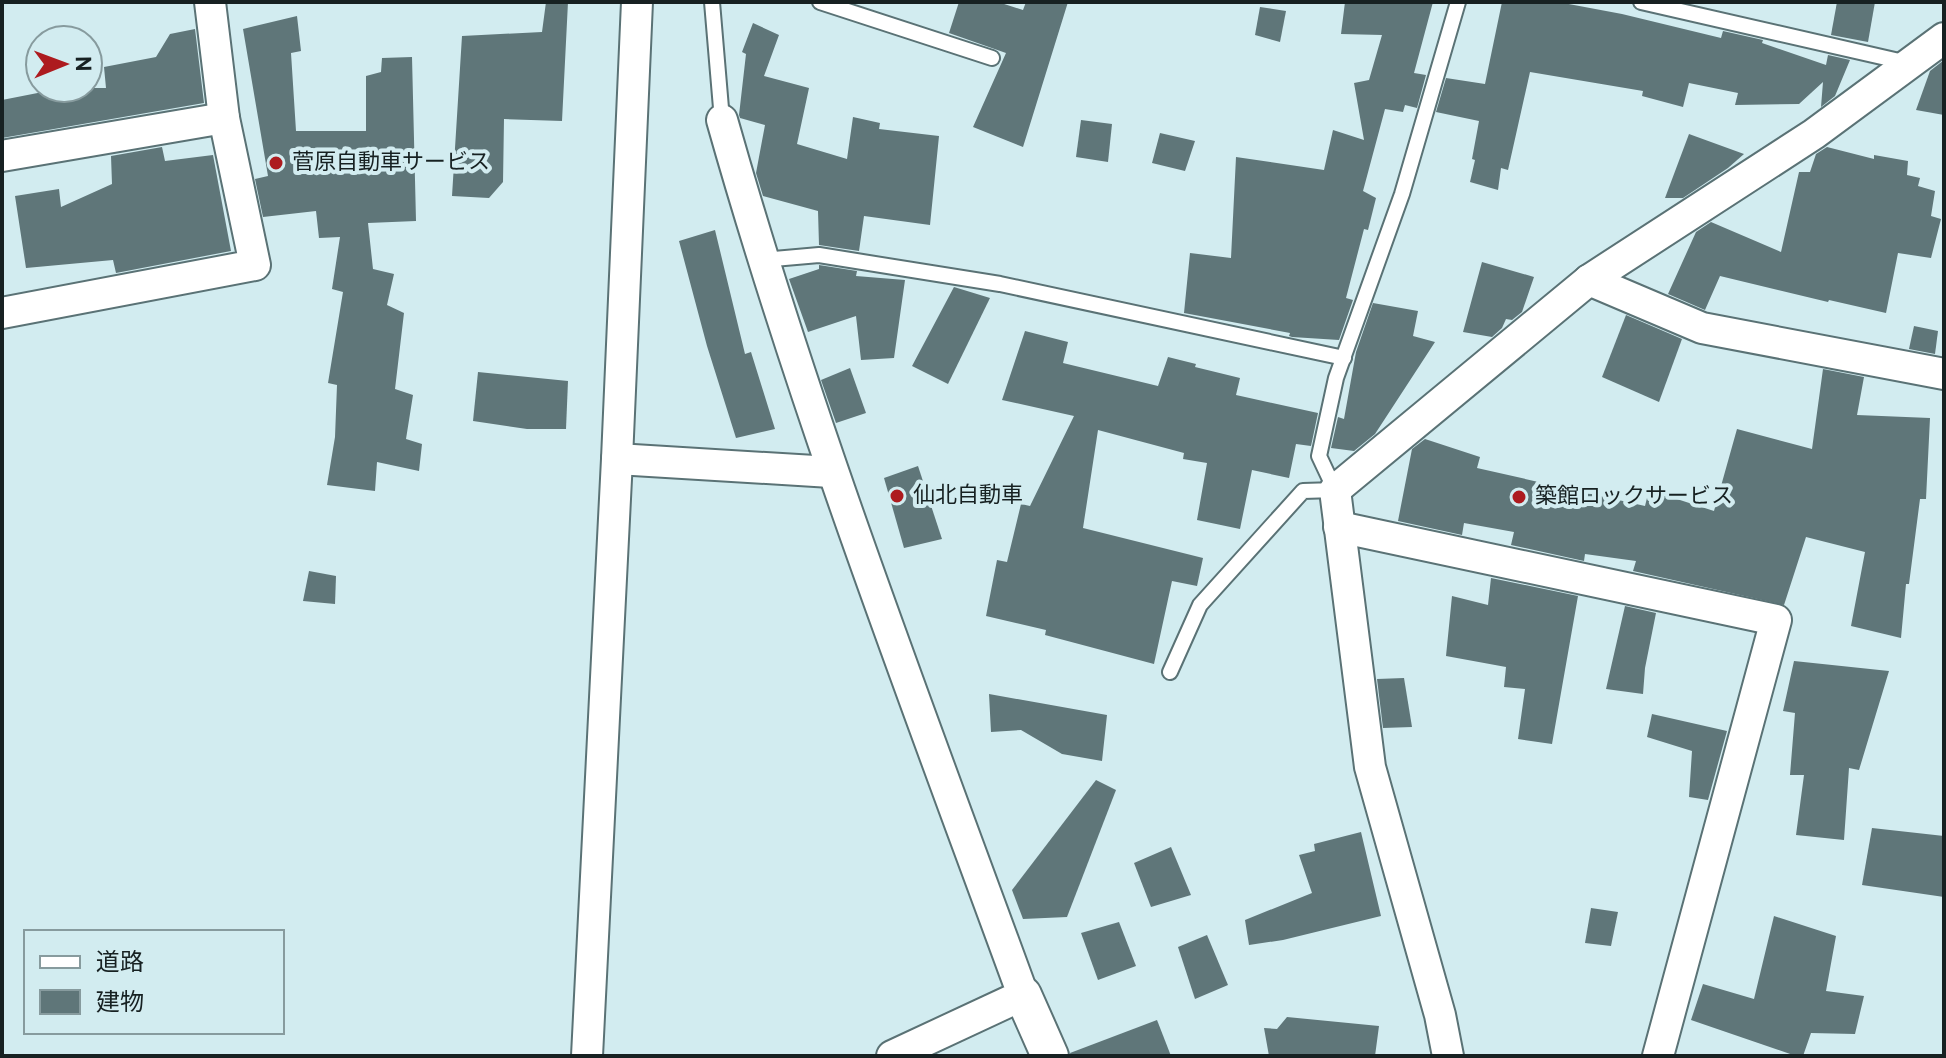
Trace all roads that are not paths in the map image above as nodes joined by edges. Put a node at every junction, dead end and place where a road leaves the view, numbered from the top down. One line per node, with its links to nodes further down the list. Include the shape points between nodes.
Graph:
1 (210, 2): 10 (street)
2 (637, 2): 18 (street)
3 (712, 2): 11 (lane)
4 (820, 2): 8 (lane)
5 (1458, 2): 16 (lane, via 1402,194)
6 (1641, 2): 9 (lane)
7 (1944, 38): 9 (street)
8 (992, 58)
9 (1908, 63): 14 (street, via 1814,134)
10 (224, 118): 12 (street); 15 (street, via 255,265)
11 (722, 120): 13 (street)
12 (2, 156)
13 (762, 261): 16 (lane, via 819,255 1000,284); 19 (street)
14 (1589, 280): 17 (street, via 1702,328); 20 (street)
15 (2, 313)
16 (1344, 358): 20 (lane, via 1319,456)
17 (1944, 374)
18 (617, 459): 19 (street); 24 (street)
19 (831, 472): 23 (street)
20 (1335, 490): 21 (street); 22 (lane, via 1303,491 1200,605)
21 (1339, 527): 27 (street, via 1370,767); 28 (street, via 1776,620)
22 (1170, 672)
23 (1023, 995): 25 (street); 26 (street)
24 (587, 1056)
25 (892, 1056)
26 (1050, 1056)
27 (1448, 1056)
28 (1658, 1056)

